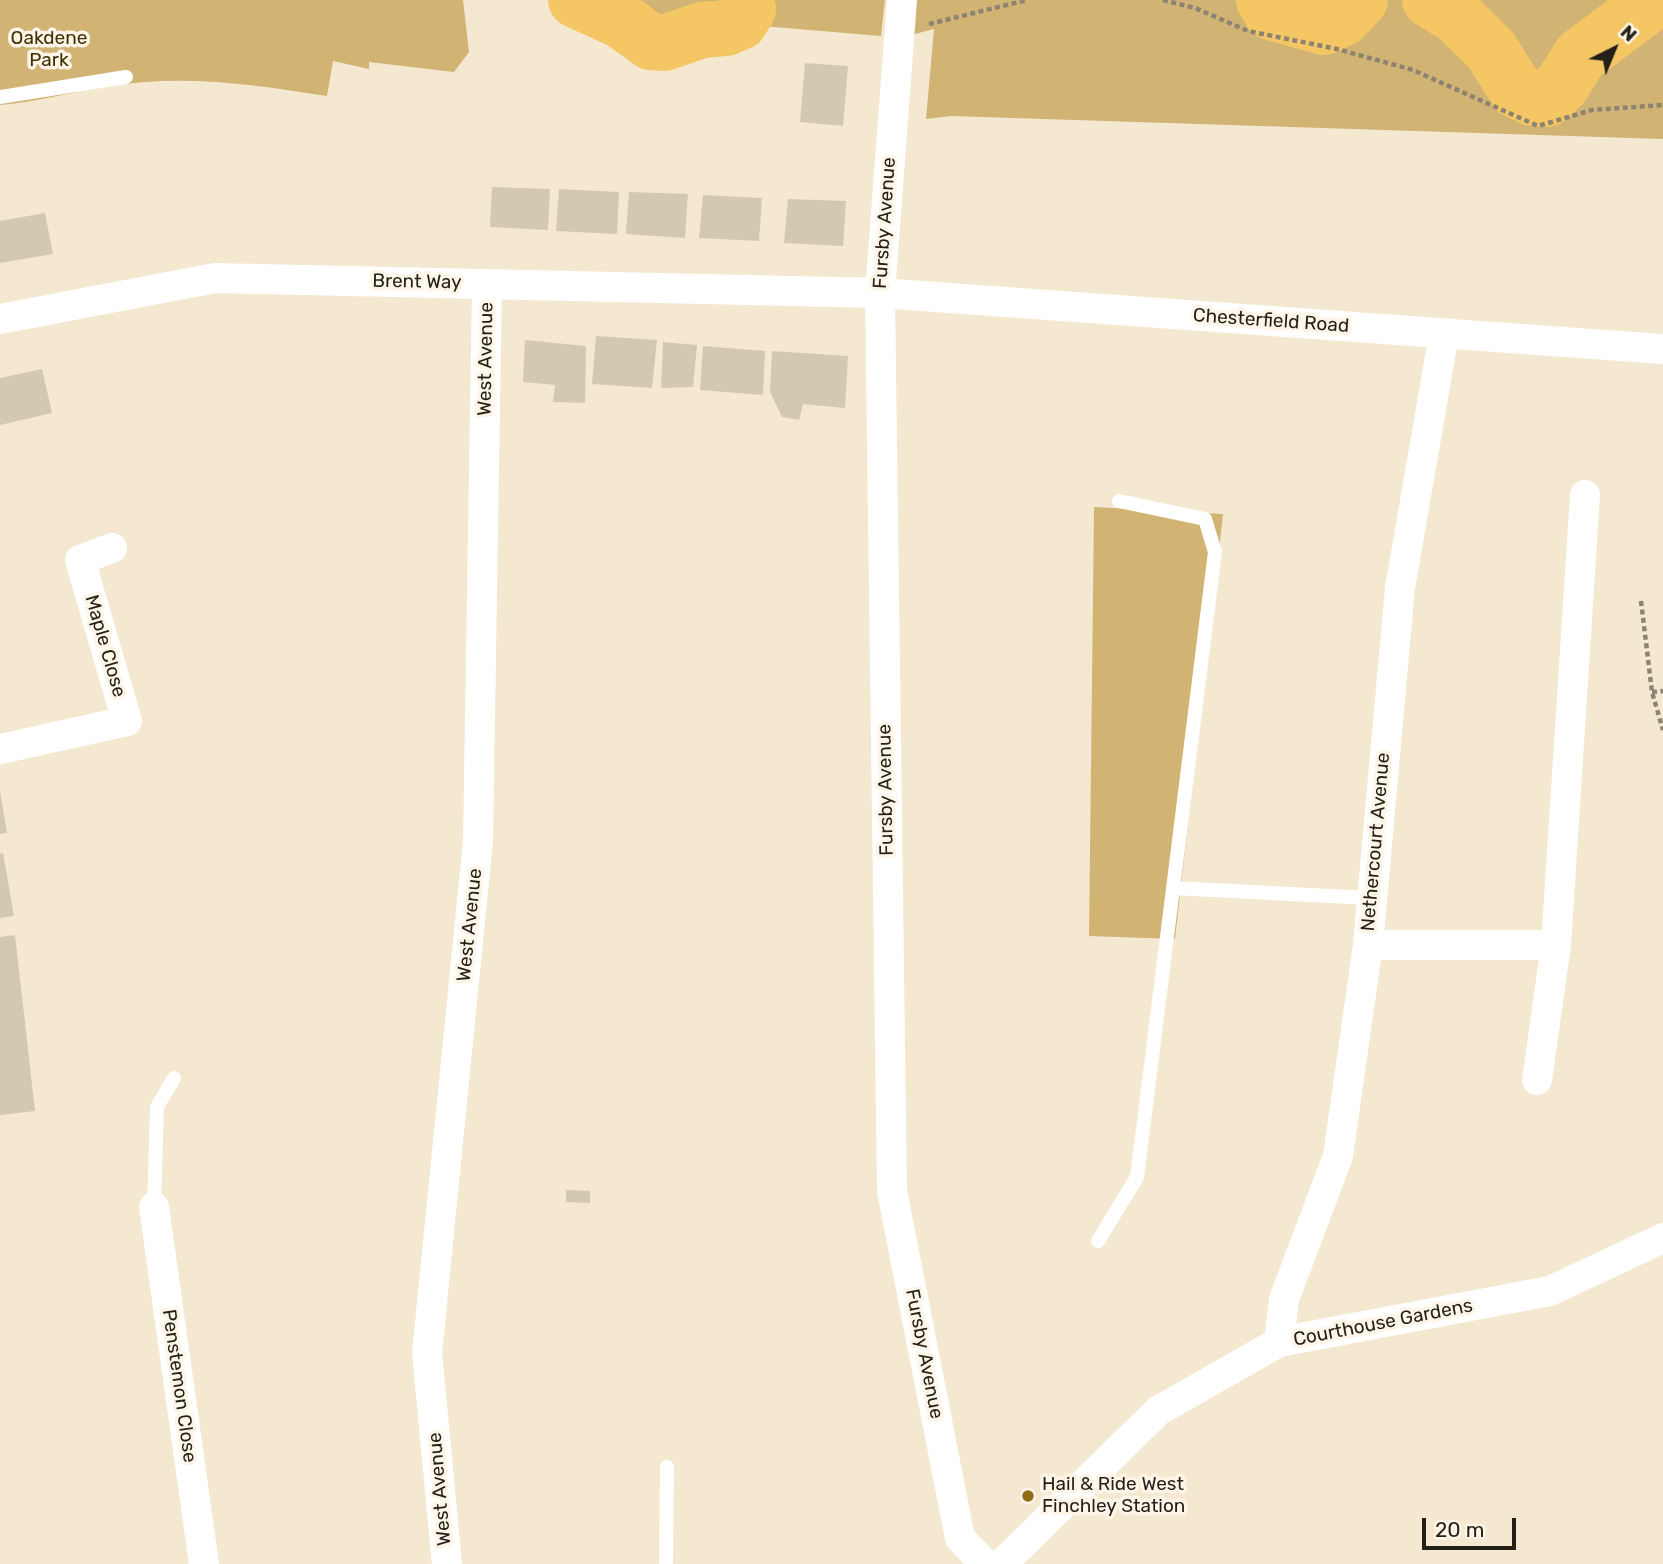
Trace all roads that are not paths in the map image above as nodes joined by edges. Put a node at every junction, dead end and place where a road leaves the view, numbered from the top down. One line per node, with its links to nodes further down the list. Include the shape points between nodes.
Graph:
1 (901, 13): 5 (street, Fursby Avenue)
2 (126, 77): 3 (lane)
3 (0, 97)
4 (487, 284): 5 (street, Brent Way); 6 (street, Brent Way, via 215,278); 25 (street, West Avenue, via 478,841 427,1353)
5 (880, 293): 7 (street, Chesterfield Road); 27 (street, Fursby Avenue, via 892,1191 960,1538)
6 (0, 319)
7 (1444, 334): 8 (street, Chesterfield Road); 14 (street, Nethercourt Avenue, via 1400,589)
8 (1663, 349)
9 (1586, 495): 16 (street)
10 (1119, 501): 13 (lane, via 1205,519 1215,552)
11 (112, 548): 12 (street, Maple Close, via 80,560 127,721)
12 (0, 749)
13 (1173, 888): 14 (lane); 21 (lane, via 1137,1177)
14 (1370, 898): 15 (street, Nethercourt Avenue)
15 (1368, 945): 16 (street); 22 (street, Nethercourt Avenue, via 1338,1156 1284,1298)
16 (1556, 945): 18 (street)
17 (174, 1078): 19 (lane, via 157,1107)
18 (1537, 1080)
19 (154, 1207): 24 (street, Penstemon Close)
20 (1663, 1238): 22 (street, Courthouse Gardens, via 1550,1291)
21 (1098, 1241)
22 (1279, 1342): 28 (street, Courthouse Gardens, via 1158,1411)
23 (667, 1467): 26 (lane)
24 (204, 1564)
25 (447, 1564)
26 (666, 1564)
27 (985, 1564)
28 (1002, 1564)

